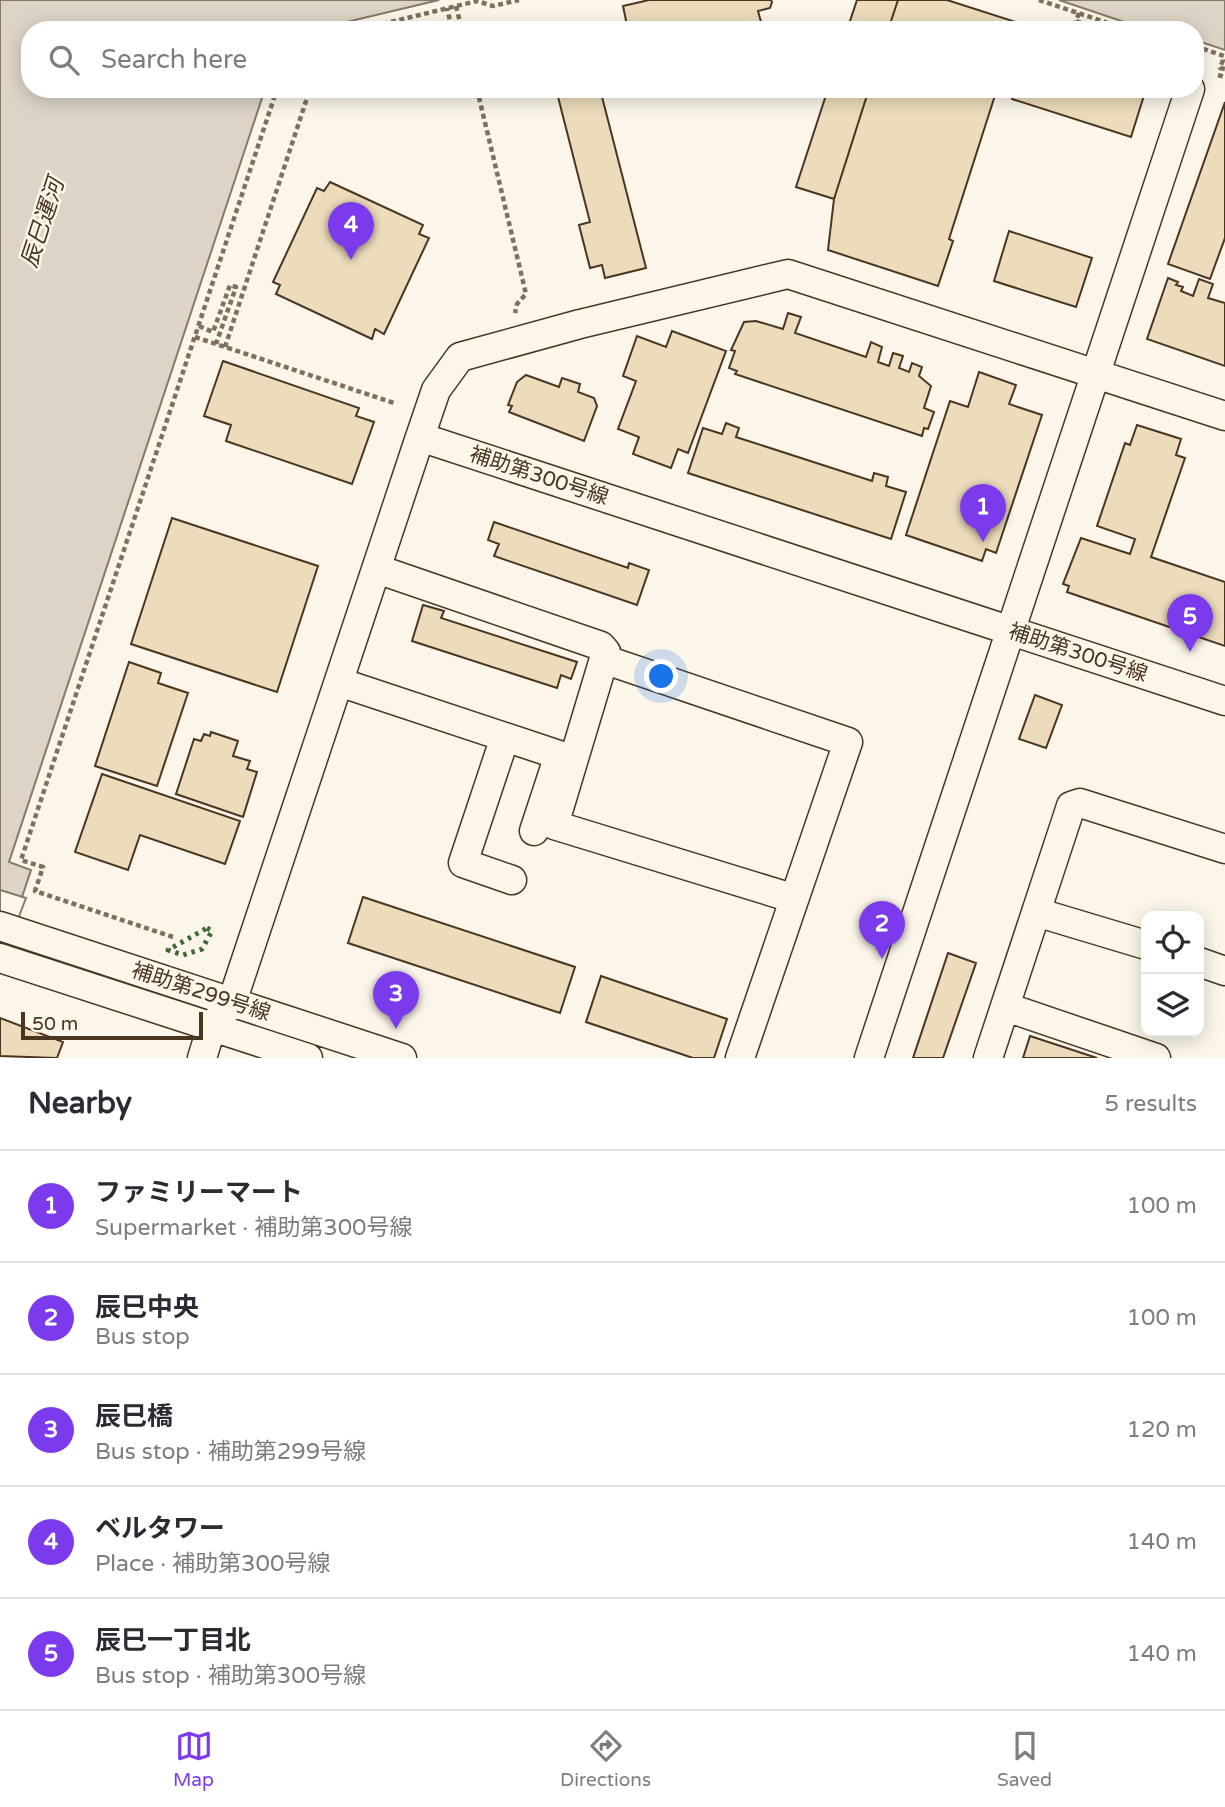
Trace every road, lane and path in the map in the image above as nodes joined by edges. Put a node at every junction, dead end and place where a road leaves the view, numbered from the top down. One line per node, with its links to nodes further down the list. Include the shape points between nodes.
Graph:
1 (519, 0): 3 (path, via 493,6 477,1)
2 (1039, 0): 5 (path)
3 (456, 6): 4 (path); 8 (path)
4 (447, 8): 6 (path); 7 (path)
5 (1079, 13): 9 (path); 10 (path)
6 (394, 21)
7 (450, 21)
8 (460, 21)
9 (1078, 21)
10 (1103, 21)
11 (1204, 49): 12 (path, via 1224,56)
12 (1224, 61): 13 (path, via 1220,68)
13 (1225, 69)
14 (1218, 75): 15 (path)
15 (1225, 77)
16 (274, 98): 21 (path)
17 (307, 98): 24 (path)
18 (479, 98): 20 (path, via 526,293)
19 (1188, 98): 25 (street)
20 (515, 313)
21 (198, 327): 22 (path); 23 (path, via 213,332 230,285 236,287)
22 (195, 337): 23 (path); 41 (path, via 21,860 43,867 35,891)
23 (216, 344): 24 (path)
24 (225, 347): 26 (path)
25 (1096, 373): 27 (street); 28 (street, via 800,277 775,275 460,357 436,390); 30 (street)
26 (394, 403)
27 (1225, 415)
28 (420, 437): 29 (street); 30 (street, 補助第300号線)
29 (377, 569): 31 (street, via 601,646); 32 (street)
30 (1010, 631): 33 (street, 補助第300号線); 54 (street)
31 (606, 660): 38 (street, via 848,742); 38 (street, via 554,825)
32 (339, 682): 34 (street); 46 (street)
33 (1225, 701)
34 (505, 737): 35 (street, via 559,755); 37 (street, via 463,863)
35 (534, 831)
36 (1225, 849): 39 (street, via 1080,803 1071,806)
37 (512, 880)
38 (792, 898): 53 (street)
39 (1036, 912): 42 (street); 47 (street)
40 (0, 926): 46 (street, 補助第299号線)
41 (173, 937)
42 (1141, 944)
43 (0, 958): 48 (street, 補助第299号線)
44 (1204, 964): 45 (street)
45 (1225, 971)
46 (232, 1003): 48 (street); 49 (street); 52 (street, 補助第299号線)
47 (1006, 1007): 55 (street); 56 (street)
48 (212, 1026): 49 (street, 補助第299号線); 50 (street)
49 (235, 1047): 51 (street, 補助第299号線)
50 (202, 1058)
51 (308, 1058)
52 (402, 1058)
53 (740, 1058)
54 (869, 1058)
55 (988, 1058)
56 (1156, 1058)

